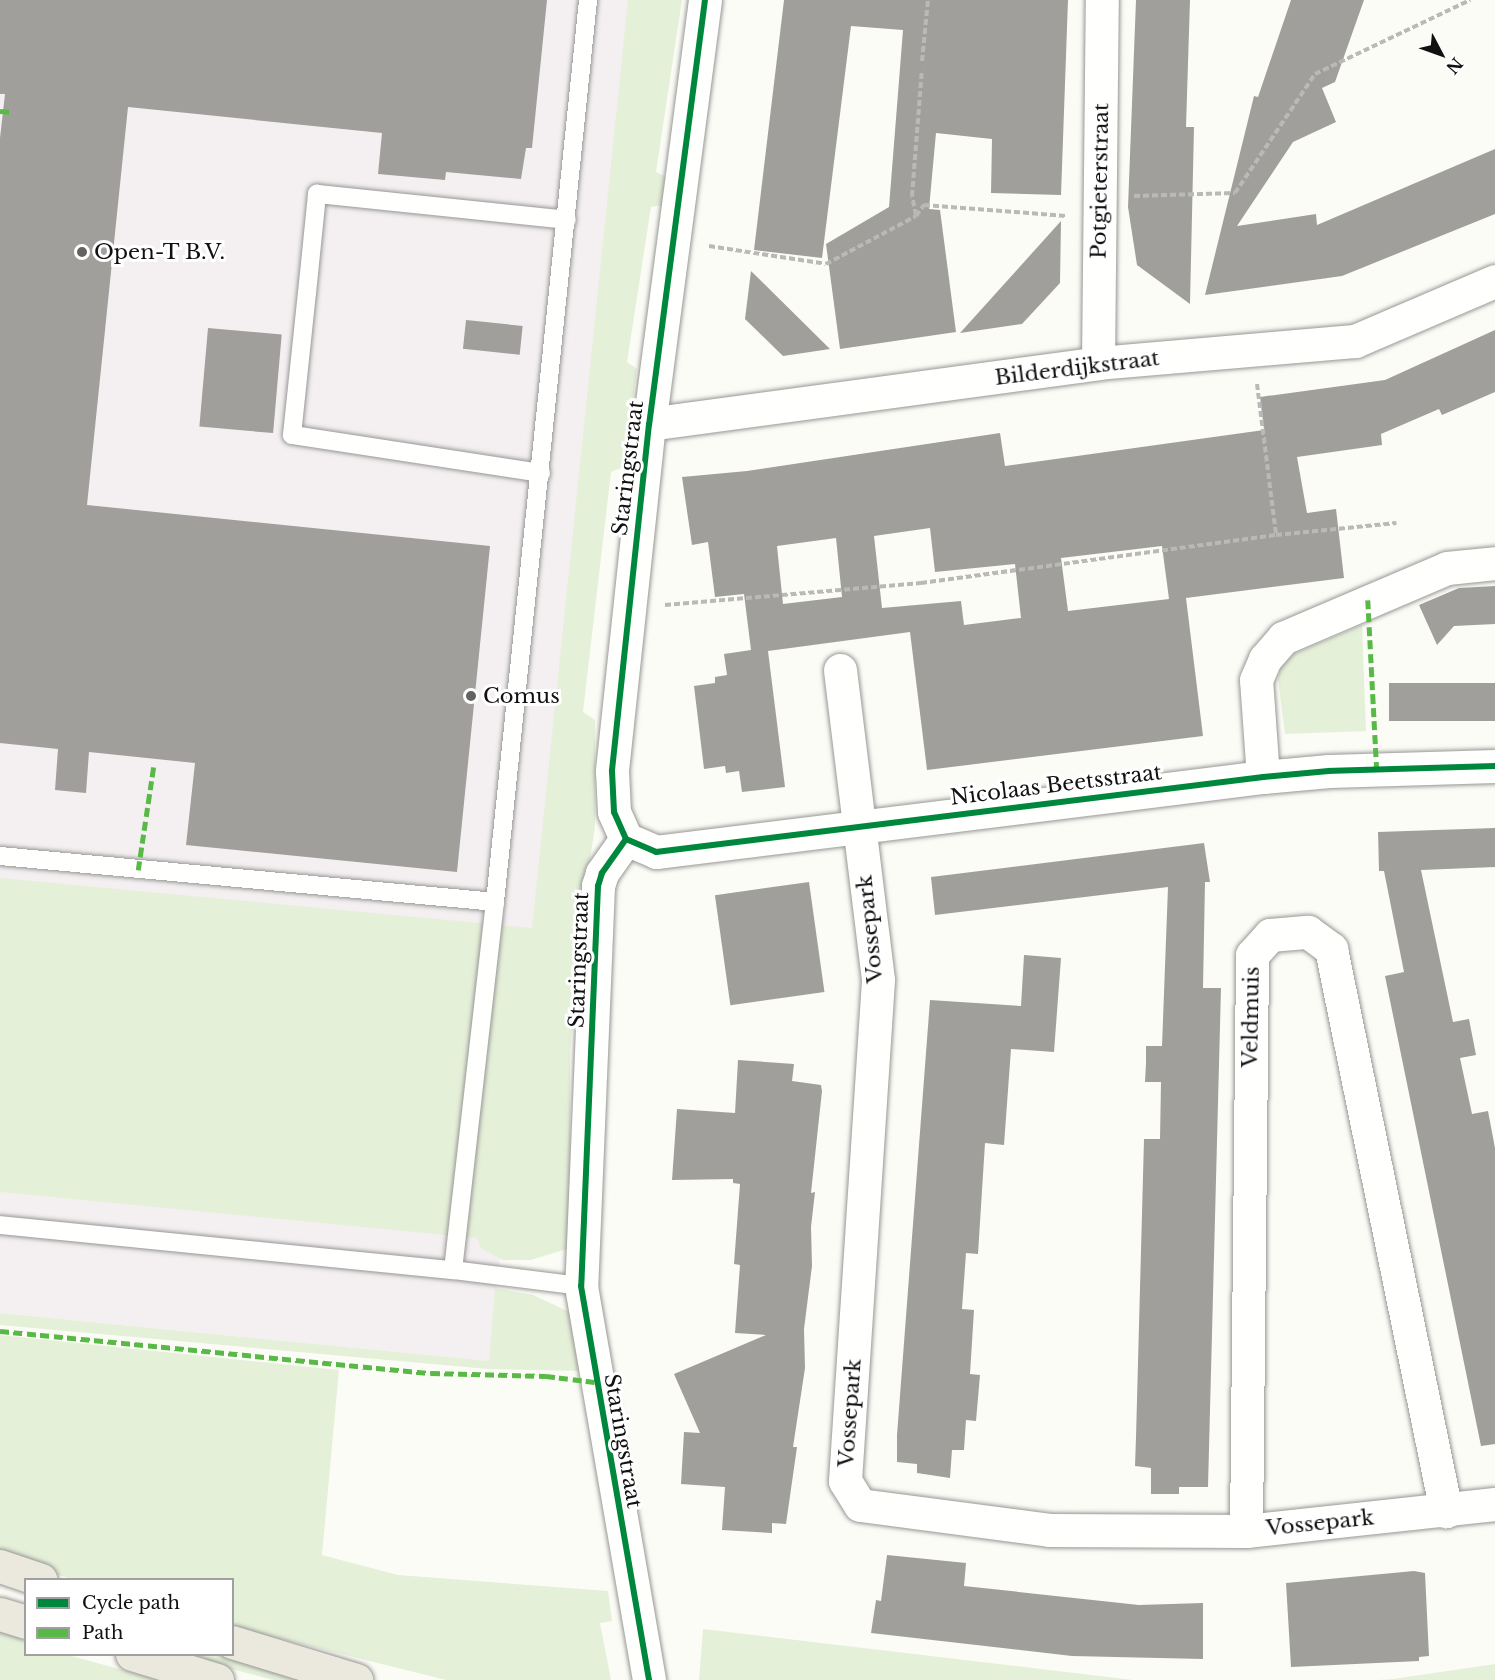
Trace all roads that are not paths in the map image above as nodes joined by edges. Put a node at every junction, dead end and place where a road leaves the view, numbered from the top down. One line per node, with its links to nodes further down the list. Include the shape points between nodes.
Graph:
1 (588, 0): 4 (lane)
2 (705, 0): 7 (street, Staringstraat)
3 (1102, 0): 6 (street, Potgieterstraat)
4 (567, 220): 8 (lane); 8 (lane, via 317,194 311,249 292,435)
5 (1495, 281): 6 (street, Bilderdijkstraat, via 1355,341)
6 (1098, 363): 7 (street, Bilderdijkstraat)
7 (650, 424): 14 (street, Staringstraat, via 612,771 614,812)
8 (541, 473): 16 (lane)
9 (1495, 563): 12 (street, via 1447,567 1283,638 1265,659 1256,680)
10 (840, 670): 13 (street)
11 (1495, 766): 12 (street, Nicolaas Beetsstraat)
12 (1263, 777): 13 (street, Nicolaas Beetsstraat)
13 (860, 825): 14 (street, Nicolaas Beetsstraat, via 656,852); 22 (street, Vossepark, via 878,980 845,1480 860,1505 1049,1530)
14 (626, 839): 19 (street, Staringstraat, via 602,873 598,886)
15 (0, 856): 16 (lane)
16 (495, 903): 18 (lane)
17 (0, 1225): 18 (lane)
18 (453, 1270): 19 (lane)
19 (581, 1286): 31 (street, Staringstraat, via 603,1432)
20 (1495, 1504): 21 (street, Vossepark)
21 (1446, 1511): 22 (street, Vossepark); 22 (street, Veldmuis, via 1331,949 1308,932 1270,935 1252,955)
22 (1246, 1531)
23 (0, 1566): 24 (main road)
24 (35, 1578)
25 (0, 1614): 26 (main road)
26 (24, 1621)
27 (234, 1643): 30 (main road)
28 (139, 1656): 29 (main road)
29 (217, 1680)
30 (356, 1680)
31 (649, 1680)

